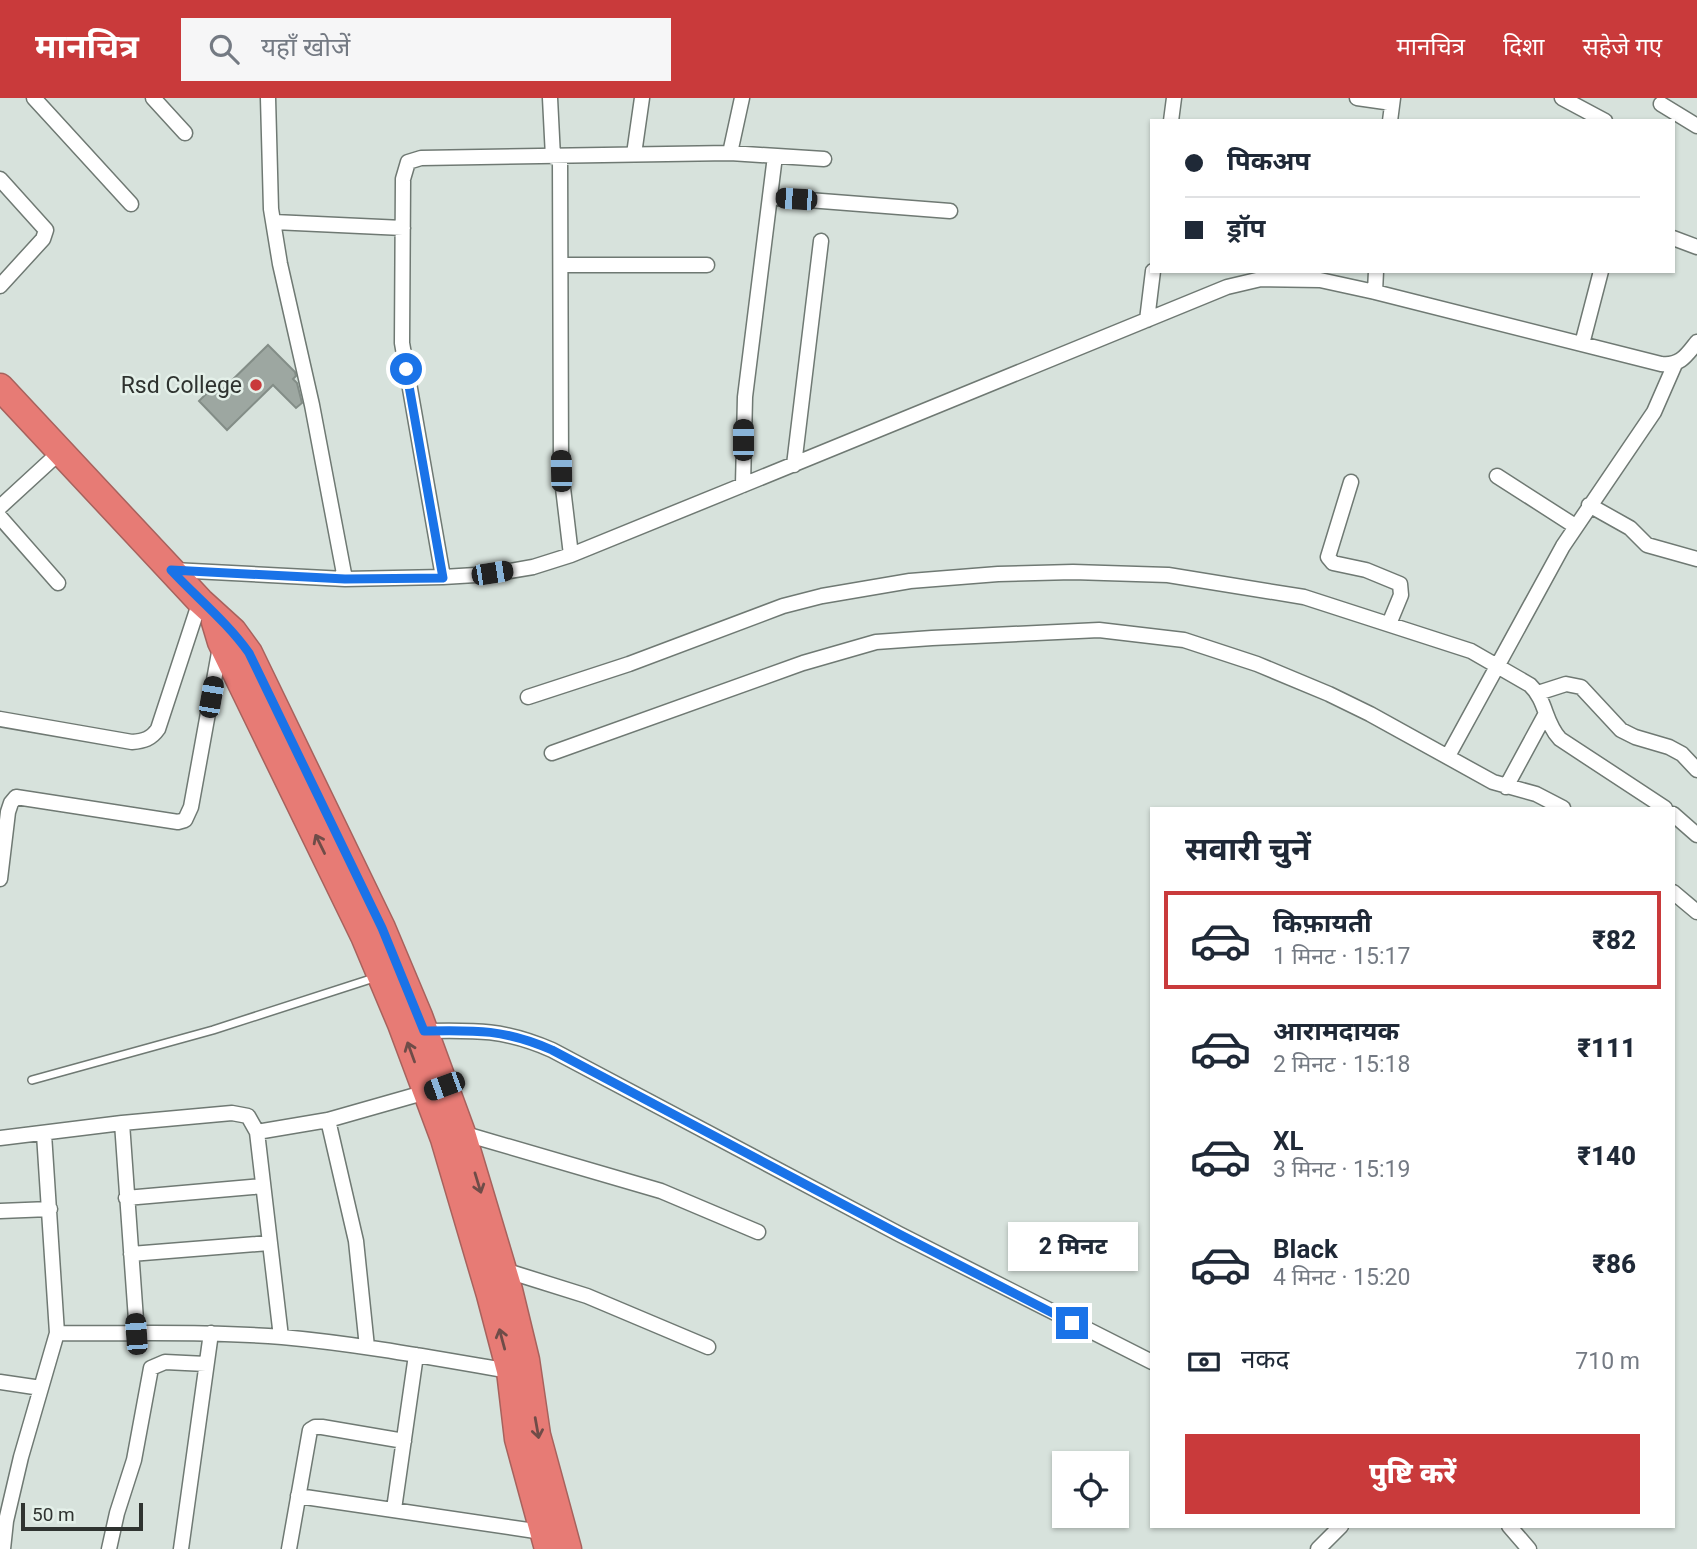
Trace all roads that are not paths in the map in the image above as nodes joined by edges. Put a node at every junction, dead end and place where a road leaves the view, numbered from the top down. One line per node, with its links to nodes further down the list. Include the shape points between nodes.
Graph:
1 (34, 98): 24 (street)
2 (153, 98): 16 (street)
3 (268, 98): 26 (street)
4 (550, 98): 20 (street)
5 (642, 98): 18 (street)
6 (742, 98): 17 (street)
7 (1174, 98): 12 (street)
8 (1357, 98): 10 (street)
9 (1571, 100): 14 (street)
10 (1392, 101): 13 (street)
11 (1661, 104): 15 (street)
12 (1171, 119)
13 (1390, 119)
14 (1602, 119)
15 (1697, 126)
16 (185, 133)
17 (730, 153): 18 (street); 19 (street)
18 (634, 154): 20 (street)
19 (775, 156): 21 (street); 23 (street)
20 (556, 157): 27 (street, via 414,159 405,170); 32 (street)
21 (824, 159)
22 (0, 179): 36 (street, via 46,230)
23 (770, 197): 25 (street); 47 (street, via 745,397)
24 (131, 204)
25 (950, 211)
26 (274, 222): 27 (street); 56 (street)
27 (403, 228): 55 (street, via 402,343)
28 (1675, 239): 30 (street)
29 (821, 241): 44 (street)
30 (1697, 247)
31 (707, 264): 32 (street)
32 (561, 265): 52 (street, via 561,471)
33 (1153, 273): 38 (street)
34 (1376, 273): 37 (street)
35 (1600, 273): 40 (street)
36 (0, 286)
37 (1375, 292): 38 (street, via 1320,280 1261,279 1227,286); 40 (street)
38 (1147, 320): 44 (street)
39 (1697, 342): 41 (street)
40 (1582, 344): 41 (street)
41 (1675, 364): 48 (street, via 1654,412)
42 (0, 387): 43 (highway)
43 (61, 452): 49 (street); 54 (highway)
44 (794, 464): 47 (street)
45 (1497, 476): 51 (street)
46 (1351, 482): 59 (street, via 1328,557 1333,563 1400,584 1401,595)
47 (743, 485): 52 (street)
48 (1590, 505): 51 (street); 53 (street, via 1630,528 1647,545)
49 (0, 507)
50 (0, 517): 57 (street)
51 (1575, 526): 61 (street)
52 (571, 555): 55 (street, via 533,567)
53 (1697, 559)
54 (171, 570): 56 (street); 58 (highway)
55 (443, 578): 56 (street)
56 (345, 579)
57 (58, 583)
58 (207, 607): 60 (highway); 65 (street, via 153,736 132,742); 78 (highway, via 249,653 382,928)
59 (1389, 624): 61 (street); 63 (street, via 1304,597 1168,575 1073,572 910,581 783,606)
60 (220, 642): 74 (street, via 185,820 16,797 8,812); 77 (highway, one-way to 60)
61 (1496, 664): 62 (street); 67 (street)
62 (1538, 693): 64 (street); 68 (street, via 1566,684 1581,687 1621,730 1669,747)
63 (528, 697)
64 (1545, 715): 69 (street); 71 (street, via 1560,739)
65 (0, 719)
66 (552, 753): 67 (street, via 803,663 876,642 1099,630 1184,640 1230,654 1329,694)
67 (1448, 756): 69 (street)
68 (1697, 770)
69 (1506, 787): 70 (street, via 1536,794)
70 (1561, 807)
71 (1663, 807)
72 (1675, 816): 73 (street)
73 (1697, 835)
74 (0, 879)
75 (1675, 894): 76 (street)
76 (1697, 912)
77 (381, 976): 79 (lane, via 213,1030); 80 (highway, one-way to 77)
78 (424, 1031): 80 (highway); 102 (street, via 490,1031 552,1050)
79 (32, 1080)
80 (435, 1089): 81 (street); 84 (highway); 104 (highway, one-way to 80, via 443,1139)
81 (328, 1120): 83 (street); 99 (street, via 356,1241)
82 (122, 1123): 83 (street, via 242,1114); 85 (street); 88 (street)
83 (257, 1132): 87 (street)
84 (462, 1133): 91 (street, via 640,1184); 94 (highway, one-way to 94)
85 (44, 1134): 86 (street); 89 (street)
86 (0, 1138)
87 (263, 1186): 88 (street); 92 (street)
88 (127, 1198): 93 (street)
89 (50, 1209): 90 (street); 95 (street)
90 (0, 1211)
91 (758, 1232)
92 (269, 1243): 93 (street); 98 (street)
93 (131, 1254): 96 (street)
94 (504, 1270): 100 (street, via 587,1297); 118 (highway, one-way to 118, via 526,1360 537,1435)
95 (57, 1333): 96 (street); 106 (street)
96 (136, 1334): 97 (street)
97 (211, 1334): 98 (street); 103 (street)
98 (281, 1337): 99 (street)
99 (367, 1346): 101 (street)
100 (708, 1348)
101 (416, 1355): 104 (street); 107 (street)
102 (1150, 1361)
103 (206, 1364): 115 (street, via 165,1363 152,1368 134,1460); 116 (street)
104 (510, 1371): 113 (highway, via 519,1439)
105 (0, 1382): 106 (street)
106 (41, 1388): 110 (street)
107 (404, 1441): 108 (street, via 315,1427 308,1435); 109 (street)
108 (298, 1496): 109 (street); 117 (street)
109 (394, 1509): 113 (street)
110 (3, 1521): 114 (street)
111 (1338, 1528): 119 (street)
112 (1510, 1528): 120 (street)
113 (545, 1540)
114 (3, 1549)
115 (109, 1549)
116 (181, 1549)
117 (289, 1549)
118 (568, 1549)
119 (1318, 1549)
120 (1528, 1549)

